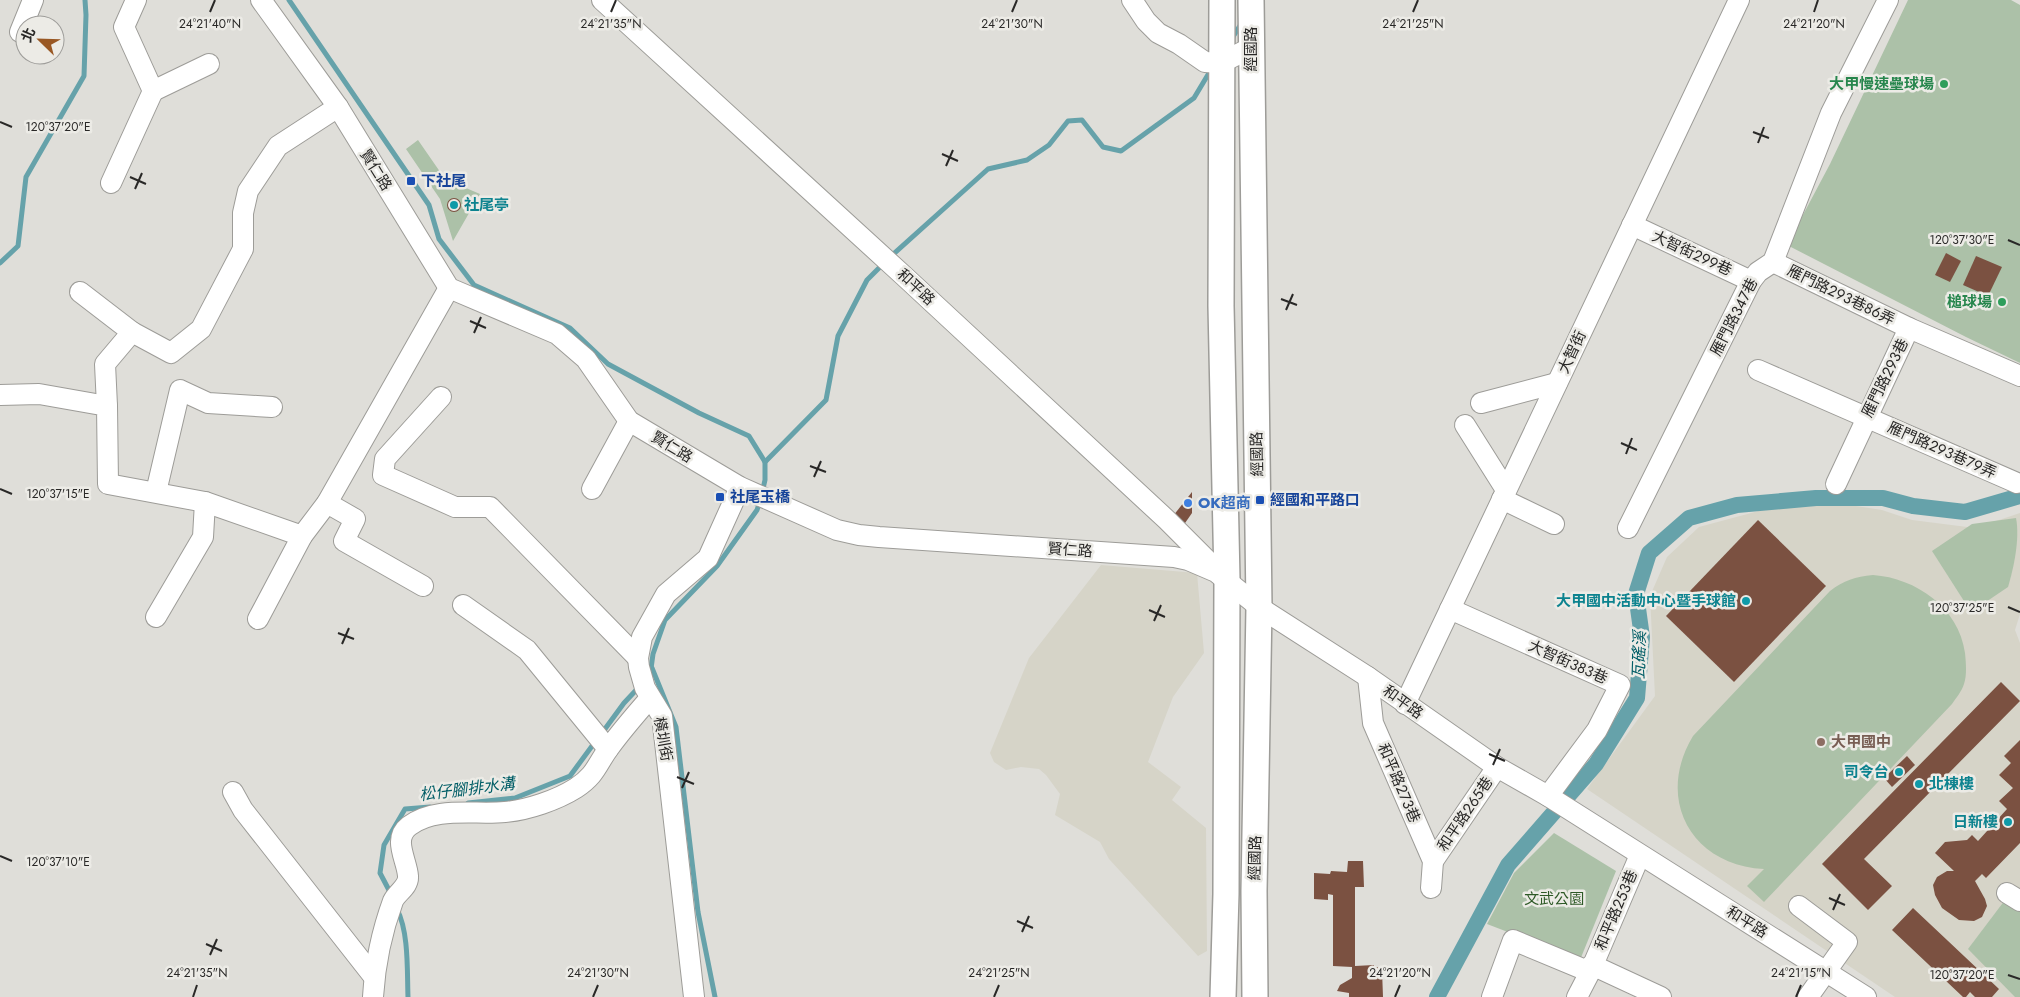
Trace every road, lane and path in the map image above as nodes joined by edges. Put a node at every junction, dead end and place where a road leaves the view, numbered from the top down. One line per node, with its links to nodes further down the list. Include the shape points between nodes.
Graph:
1 (34, 0): 10 (street)
2 (136, 0): 14 (street, via 124,27)
3 (261, 0): 15 (street, 賢仁路)
4 (602, 0): 46 (street, 和平路, via 874,248)
5 (1132, 0): 12 (street, via 1146,22 1158,33 1205,62)
6 (1222, 0): 12 (main road, 經國路)
7 (1251, 0): 11 (main road, 經國路)
8 (1739, 0): 17 (street, 大智街)
9 (1888, 0): 18 (street, 雁門路347巷, via 1831,113)
10 (27, 15)
11 (1250, 48): 12 (street); 49 (main road, 經國路)
12 (1221, 63): 46 (main road, 經國路, via 1221,306)
13 (209, 64): 14 (street)
14 (152, 91): 16 (street)
15 (338, 107): 20 (street, 賢仁路); 23 (street, via 278,146 248,191 243,213 242,248 201,329 170,353)
16 (111, 183)
17 (1632, 225): 19 (street, 大智街299巷); 26 (street, 大智街)
18 (1773, 262): 19 (street, 雁門路347巷); 22 (street, 雁門路293巷86弄)
19 (1751, 281): 44 (street, 雁門路347巷)
20 (449, 288): 33 (street, 賢仁路, via 557,334 586,359); 42 (street)
21 (80, 292): 23 (street)
22 (1909, 328): 25 (street, 雁門路293巷); 32 (street, 雁門路293巷)
23 (132, 332): 30 (street, via 105,364)
24 (1758, 370): 32 (street, 雁門路293巷79弄)
25 (2020, 376)
26 (1557, 383): 29 (street); 40 (street, 大智街)
27 (0, 395): 30 (street, via 39,394)
28 (441, 397): 53 (street, via 385,459 383,475 455,507 490,507)
29 (1481, 402)
30 (107, 406): 39 (street, via 108,484)
31 (272, 407): 39 (street, via 208,403 180,390)
32 (1866, 416): 35 (street, 雁門路293巷79弄); 36 (street, 雁門路293巷)
33 (630, 422): 37 (street, 賢仁路); 38 (street)
34 (1465, 425): 40 (street)
35 (2018, 483)
36 (1836, 484)
37 (740, 487): 46 (street, 賢仁路, via 813,521 859,535 1174,557 1204,566); 53 (street, via 708,558 666,594 642,637)
38 (592, 489)
39 (156, 492): 41 (street)
40 (1504, 495): 43 (street); 50 (street, 大智街)
41 (205, 502): 45 (street); 51 (street, via 203,537)
42 (327, 503): 45 (street); 47 (street, via 355,519 344,540)
43 (1554, 524)
44 (1628, 528)
45 (302, 536): 52 (street)
46 (1227, 579): 49 (street, 賢仁路); 70 (main road, 經國路)
47 (423, 586)
48 (463, 605): 57 (street, via 527,650)
49 (1260, 607): 54 (street, 和平路); 71 (main road, 經國路)
50 (1450, 609): 56 (street, 大智街); 60 (street, 大智街383巷, via 1620,685 1597,730)
51 (156, 617)
52 (258, 619)
53 (638, 662): 55 (street, 橫圳街)
54 (1368, 677): 56 (street, 和平路); 62 (street, 和平路273巷, via 1373,723)
55 (648, 693): 57 (street); 69 (street, 橫圳街, via 662,716)
56 (1405, 704): 58 (street, 和平路)
57 (608, 749): 67 (street, via 588,780 563,795 507,812 422,818 408,827 401,841 408,877 404,888 394,898)
58 (1496, 767): 60 (street, 和平路); 62 (street, 和平路265巷)
59 (234, 792): 67 (street, via 243,810)
60 (1548, 796): 61 (street, 和平路)
61 (1640, 855): 65 (street, 和平路253巷); 66 (street, 和平路)
62 (1433, 861): 63 (street, 和平路273巷)
63 (1431, 888)
64 (1799, 906): 66 (street, via 1847,942)
65 (1591, 969): 72 (street, 和平路253巷, via 1513,940); 73 (street, 和平路253巷); 74 (street, 和平路253巷)
66 (1825, 971): 75 (street); 76 (street, 和平路)
67 (374, 977): 68 (street)
68 (373, 997)
69 (694, 997)
70 (1223, 997)
71 (1255, 997)
72 (1492, 997)
73 (1577, 997)
74 (1660, 997)
75 (1808, 997)
76 (1866, 997)

